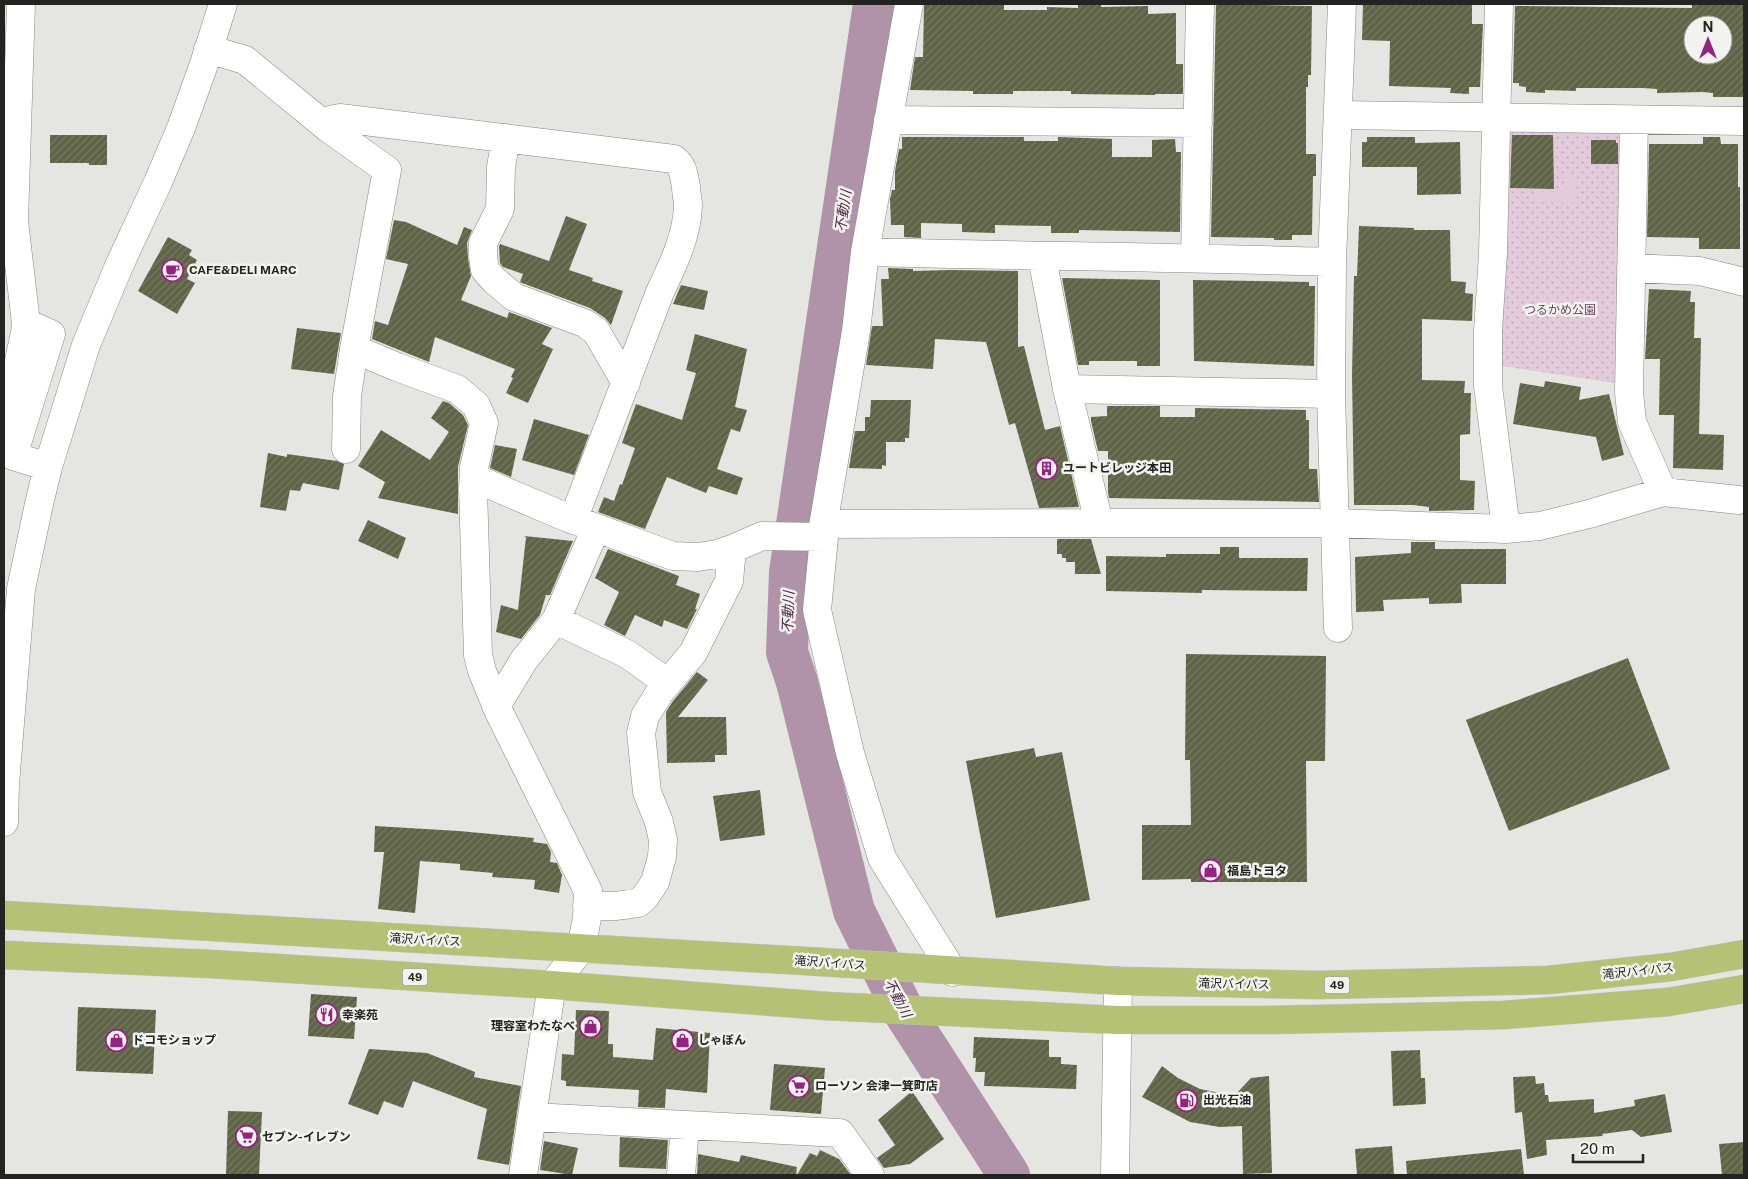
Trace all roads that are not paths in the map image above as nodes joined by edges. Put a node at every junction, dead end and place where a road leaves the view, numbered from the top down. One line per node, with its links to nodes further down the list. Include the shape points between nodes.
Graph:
1 (223, 4): 7 (street)
2 (909, 4): 10 (street)
3 (1200, 4): 14 (street)
4 (1342, 4): 8 (street)
5 (1499, 4): 9 (street)
6 (15, 21): 22 (street, via 14,221)
7 (208, 49): 12 (street, via 245,60); 29 (street, via 181,128 86,346)
8 (1338, 115): 9 (street); 19 (street)
9 (1497, 118): 11 (street); 36 (street, via 1488,386)
10 (888, 120): 14 (street); 16 (street)
11 (1634, 120): 13 (street); 20 (street)
12 (321, 122): 15 (street, via 340,118); 23 (street, via 387,170)
13 (1744, 122)
14 (1198, 123): 18 (street)
15 (506, 138): 24 (street, via 501,166 500,209 483,243 485,270 514,297 584,322 596,332); 24 (street, via 674,159 681,164 688,206 684,230)
16 (865, 252): 17 (street); 37 (street, via 856,331)
17 (1042, 257): 18 (street); 25 (street)
18 (1195, 257): 19 (street)
19 (1332, 262): 26 (street)
20 (1631, 268): 21 (street, via 1700,271); 31 (street, via 1629,392 1632,422)
21 (1744, 282)
22 (26, 322): 27 (street); 29 (street, via 51,334 13,456)
23 (354, 349): 28 (street, via 346,396); 30 (street, via 457,389 476,405 484,423)
24 (626, 383): 35 (street)
25 (1068, 389): 26 (street); 33 (street)
26 (1331, 394): 34 (street)
27 (4, 430)
28 (346, 448)
29 (48, 467): 43 (street, via 21,589)
30 (474, 478): 35 (street); 42 (street, via 478,655)
31 (1663, 492): 32 (street); 36 (street, via 1540,526)
32 (1739, 500)
33 (1099, 523): 34 (street); 37 (street)
34 (1336, 523): 36 (street); 40 (street)
35 (584, 524): 38 (street, via 673,556 698,557); 39 (street)
36 (1506, 530)
37 (818, 532): 38 (street, via 762,536); 49 (street, via 818,610 850,753 882,858)
38 (732, 549): 41 (street, via 730,581 693,653)
39 (556, 620): 41 (street, via 627,654); 42 (street, via 524,660)
40 (1338, 628)
41 (668, 683): 44 (street, via 646,716 642,732 647,792 664,840 655,882 638,902)
42 (496, 706): 44 (street, via 588,891)
43 (4, 822)
44 (587, 906): 46 (street)
45 (4, 915): 46 (highway, 滝沢バイパス / 49)
46 (581, 949): 49 (highway, 滝沢バイパス / 49); 51 (street)
47 (1744, 954): 50 (highway, 滝沢バイパス / 49, via 1671,968 1548,980 1317,985)
48 (4, 955): 51 (highway, 49)
49 (941, 971): 50 (highway, 滝沢バイパス / 49)
50 (1118, 981): 53 (street)
51 (552, 985): 53 (highway, 49, via 826,1006); 54 (street)
52 (1744, 989): 53 (highway, 49, via 1668,1002 1503,1014)
53 (1117, 1020): 59 (street)
54 (532, 1117): 55 (street); 56 (street)
55 (685, 1126): 57 (street); 58 (street, via 840,1133)
56 (523, 1175)
57 (681, 1175)
58 (870, 1175)
59 (1115, 1175)

